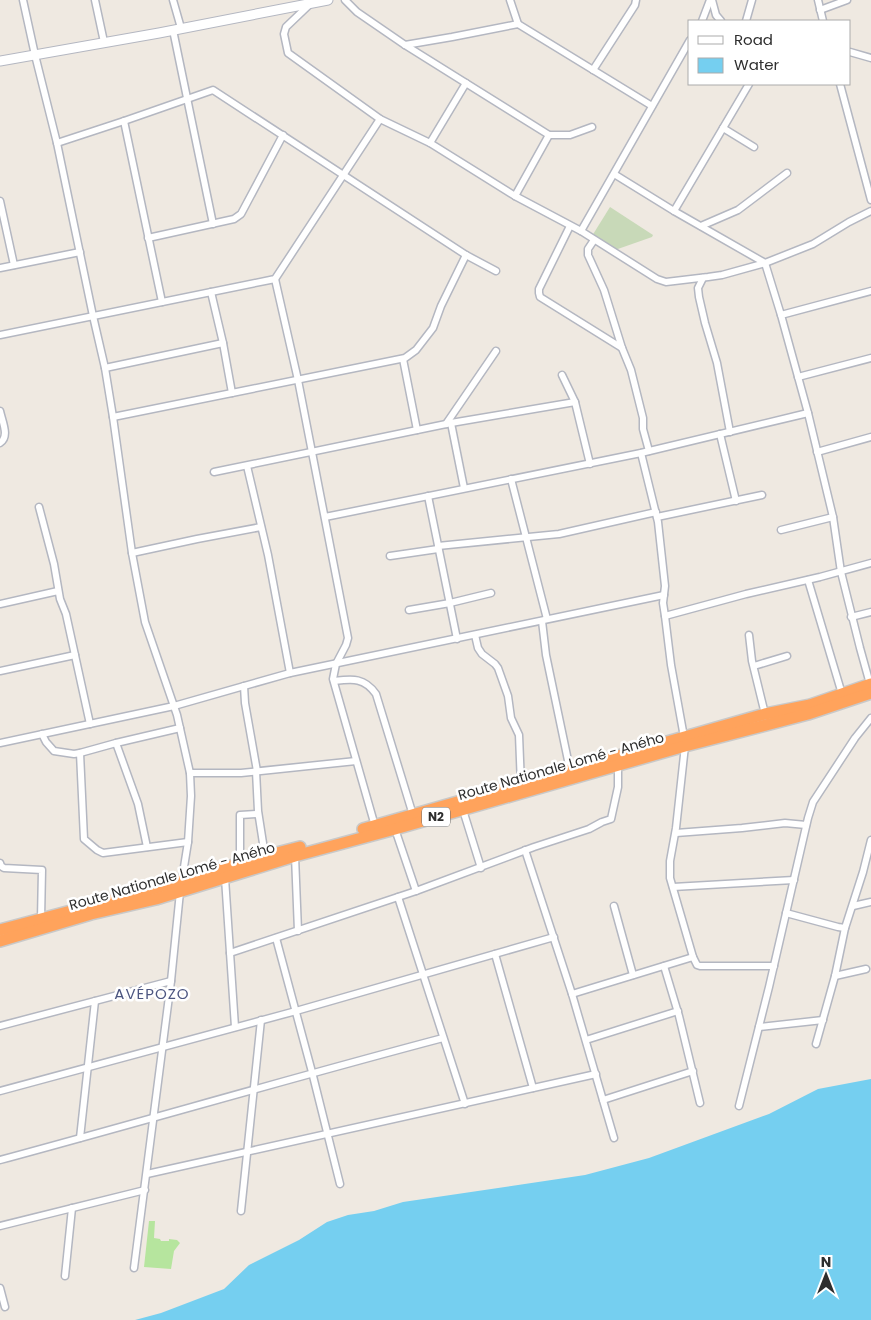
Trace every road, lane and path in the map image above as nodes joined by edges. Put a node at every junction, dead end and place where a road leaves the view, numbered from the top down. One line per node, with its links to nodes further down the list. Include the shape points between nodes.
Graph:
1 (23, 0): 24 (street)
2 (95, 0): 20 (street)
3 (173, 0): 19 (street)
4 (328, 0): 12 (street)
5 (345, 0): 22 (street, via 357,12)
6 (510, 0): 18 (street)
7 (636, 0): 27 (street)
8 (711, 0): 14 (street); 15 (street)
9 (752, 0): 16 (street)
10 (818, 0): 13 (street)
11 (847, 0): 13 (street)
12 (309, 5): 19 (street); 33 (street, via 286,26 284,34 288,53)
13 (820, 10): 17 (street)
14 (702, 20)
15 (720, 20)
16 (746, 20)
17 (824, 20)
18 (518, 24): 22 (street); 27 (street)
19 (177, 29): 20 (street); 31 (street)
20 (104, 42): 24 (street)
21 (688, 43): 32 (street)
22 (405, 44): 28 (street)
23 (851, 52): 25 (street)
24 (35, 56): 26 (street); 39 (street)
25 (871, 58)
26 (0, 61)
27 (593, 70): 32 (street)
28 (466, 83): 38 (street); 40 (street)
29 (748, 85): 36 (street)
30 (840, 85): 46 (street)
31 (188, 99): 34 (street); 37 (street, via 213,90); 50 (street)
32 (652, 106): 44 (street)
33 (380, 119): 40 (street); 43 (street)
34 (124, 122): 39 (street); 54 (street)
35 (592, 127): 38 (street, via 570,135)
36 (723, 128): 41 (street); 48 (street)
37 (283, 135): 43 (street); 50 (street, via 241,214)
38 (549, 135): 45 (street)
39 (57, 142): 56 (street)
40 (430, 143): 45 (street)
41 (754, 147)
42 (787, 173): 52 (street, via 738,210)
43 (343, 174): 57 (street); 63 (street)
44 (614, 174): 48 (street); 53 (street)
45 (515, 196): 51 (street)
46 (871, 200)
47 (0, 201): 59 (street)
48 (674, 211): 52 (street)
49 (871, 211): 58 (street, via 813,244)
50 (213, 224): 54 (street)
51 (570, 226): 53 (street); 71 (street, via 539,289 540,298)
52 (701, 226): 58 (street)
53 (581, 232): 55 (street)
54 (148, 238): 66 (street)
55 (594, 240): 62 (street, via 657,279 666,282); 71 (street, via 588,255)
56 (80, 252): 59 (street); 68 (street)
57 (466, 255): 61 (street); 74 (street, via 433,328 416,350)
58 (765, 262): 62 (street); 67 (street)
59 (14, 265): 60 (street)
60 (0, 268)
61 (496, 271)
62 (703, 278): 86 (street, via 698,288 699,297 717,363)
63 (275, 279): 65 (street); 78 (street)
64 (871, 291): 67 (street)
65 (211, 292): 66 (street); 70 (street)
66 (162, 302): 68 (street)
67 (781, 315): 77 (street)
68 (92, 316): 69 (street); 75 (street)
69 (0, 335)
70 (222, 343): 75 (street); 79 (street)
71 (622, 348): 90 (street, via 631,370)
72 (496, 351): 84 (street)
73 (871, 358): 77 (street)
74 (403, 359): 78 (street); 85 (street)
75 (105, 368): 83 (street)
76 (562, 375): 80 (street)
77 (798, 377): 82 (street)
78 (298, 380): 79 (street); 91 (street)
79 (232, 393): 83 (street)
80 (575, 402): 84 (street); 94 (street)
81 (0, 411): 89 (street, via 5,436)
82 (808, 413): 86 (street); 92 (street)
83 (113, 417): 110 (street)
84 (448, 424): 85 (street); 98 (street)
85 (417, 430): 91 (street)
86 (730, 432): 87 (street)
87 (720, 434): 90 (street); 101 (street)
88 (871, 437): 92 (street)
89 (0, 443)
90 (649, 451): 93 (street)
91 (313, 452): 95 (street); 104 (street)
92 (816, 452): 105 (street)
93 (641, 453): 94 (street); 103 (street)
94 (590, 464): 97 (street)
95 (247, 466): 96 (street); 106 (street)
96 (214, 472)
97 (511, 479): 98 (street); 108 (street)
98 (464, 488): 100 (street)
99 (762, 495): 101 (street)
100 (428, 496): 104 (street); 109 (street)
101 (736, 501): 103 (street)
102 (39, 507): 115 (street)
103 (657, 515): 108 (street); 117 (street)
104 (325, 517): 130 (street, via 348,638)
105 (833, 517): 107 (street); 113 (street)
106 (260, 527): 110 (street); 133 (street)
107 (782, 530)
108 (526, 537): 109 (street); 124 (street)
109 (438, 547): 111 (street); 118 (street)
110 (132, 553): 138 (street, via 145,622)
111 (390, 556)
112 (871, 563): 113 (street)
113 (841, 572): 114 (street); 123 (street)
114 (808, 580): 122 (street); 137 (street)
115 (58, 591): 119 (street); 128 (street)
116 (491, 593): 118 (street)
117 (664, 595): 122 (street); 124 (street)
118 (450, 603): 120 (street); 127 (street)
119 (0, 604)
120 (409, 610)
121 (871, 612): 123 (street)
122 (665, 616): 144 (street)
123 (852, 617): 136 (street)
124 (545, 620): 126 (street); 150 (street, via 546,655)
125 (749, 634): 131 (street)
126 (475, 635): 127 (street); 153 (street, via 478,648 496,664 506,688 511,718 519,735)
127 (457, 639): 130 (street)
128 (75, 655): 132 (street); 141 (street)
129 (787, 656): 131 (street)
130 (336, 664): 133 (street); 134 (street)
131 (754, 666): 139 (street)
132 (0, 671)
133 (290, 673): 135 (street)
134 (334, 681): 148 (street); 156 (street, via 364,681 376,694)
135 (244, 686): 138 (street); 151 (street)
136 (871, 687): 137 (highway, Route Nationale Lomé - Aného / N2); 144 (highway, Route Nationale Lomé - Aného / N2, via 808,714)
137 (842, 694): 139 (highway, Route Nationale Lomé - Aného / N2, via 810,705)
138 (174, 706): 141 (street); 142 (street)
139 (765, 714): 144 (highway, Route Nationale Lomé - Aného / N2)
140 (871, 718): 157 (street, via 813,802)
141 (90, 724): 143 (street)
142 (180, 728): 146 (street); 152 (street)
143 (42, 734): 145 (street); 147 (street, via 54,752)
144 (684, 742): 149 (highway, Route Nationale Lomé - Aného / N2); 150 (highway, Route Nationale Lomé - Aného / N2); 160 (street)
145 (0, 743)
146 (116, 743): 147 (street); 163 (street, via 138,804)
147 (80, 753): 163 (street, via 84,839 103,853)
148 (356, 761): 151 (street); 158 (street)
149 (618, 765): 154 (highway, Route Nationale Lomé - Aného / N2); 164 (street, via 618,787 611,820)
150 (570, 770): 153 (highway, Route Nationale Lomé - Aného / N2)
151 (257, 771): 152 (street); 155 (street)
152 (190, 773): 162 (street)
153 (521, 785): 156 (highway, Route Nationale Lomé - Aného / N2)
154 (463, 810): 159 (highway, Route Nationale Lomé - Aného / N2); 169 (street)
155 (258, 814): 165 (street); 168 (street, via 240,816)
156 (413, 815): 158 (highway, Route Nationale Lomé - Aného / N2)
157 (806, 825): 160 (street, via 785,823); 172 (street)
158 (375, 826): 165 (highway, Route Nationale Lomé - Aného / N2)
159 (395, 829): 166 (highway, Route Nationale Lomé - Aného / N2); 174 (street)
160 (676, 833): 173 (street, via 669,870)
161 (871, 840): 179 (street)
162 (188, 842): 163 (street); 171 (street)
163 (147, 847)
164 (525, 850): 169 (street); 185 (street)
165 (265, 856): 168 (highway, Route Nationale Lomé - Aného / N2)
166 (295, 856): 170 (highway, Route Nationale Lomé - Aného / N2); 184 (street)
167 (0, 863): 181 (street, via 4,868 42,870)
168 (240, 864): 171 (highway, Route Nationale Lomé - Aného / N2)
169 (481, 868): 174 (street)
170 (225, 878): 175 (highway, Route Nationale Lomé - Aného / N2); 188 (street)
171 (183, 880): 175 (street); 181 (highway, Route Nationale Lomé - Aného / N2)
172 (794, 880): 173 (street); 180 (street)
173 (673, 887): 190 (street)
174 (416, 891): 176 (street)
175 (180, 892): 187 (highway, Route Nationale Lomé - Aného / N2); 197 (street)
176 (398, 897): 184 (street); 194 (street)
177 (871, 902): 179 (street)
178 (614, 906): 195 (street)
179 (853, 906): 182 (street)
180 (786, 913): 182 (street); 192 (street)
181 (41, 919): 183 (highway, Route Nationale Lomé - Aného / N2)
182 (846, 928): 196 (street)
183 (0, 930)
184 (298, 931): 186 (street)
185 (554, 937): 189 (street); 198 (street)
186 (276, 938): 188 (street); 200 (street)
187 (0, 942)
188 (230, 953): 205 (street)
189 (495, 954): 194 (street); 215 (street)
190 (693, 957): 191 (street); 192 (street, via 700,966)
191 (664, 966): 195 (street); 201 (street)
192 (774, 966): 206 (street)
193 (866, 968): 196 (street)
194 (423, 974): 200 (street); 207 (street)
195 (633, 975): 198 (street)
196 (835, 976): 203 (street)
197 (171, 981): 199 (street); 210 (street)
198 (572, 994): 208 (street)
199 (95, 1001): 204 (street); 211 (street)
200 (296, 1011): 202 (street); 213 (street)
201 (678, 1011): 208 (street); 212 (street)
202 (260, 1020): 205 (street); 216 (street)
203 (822, 1020): 206 (street); 209 (street)
204 (0, 1026)
205 (235, 1027): 210 (street)
206 (759, 1027): 221 (street)
207 (443, 1038): 213 (street); 220 (street)
208 (586, 1040): 214 (street)
209 (816, 1044)
210 (163, 1046): 211 (street); 222 (street)
211 (87, 1068): 217 (street); 224 (street)
212 (693, 1071): 218 (street); 219 (street)
213 (312, 1072): 216 (street); 223 (street)
214 (596, 1074): 215 (street); 218 (street)
215 (533, 1088): 220 (street)
216 (254, 1090): 222 (street); 226 (street)
217 (0, 1091)
218 (603, 1100): 225 (street)
219 (700, 1102)
220 (464, 1104): 223 (street)
221 (739, 1106)
222 (154, 1117): 224 (street); 228 (street)
223 (328, 1134): 226 (street); 229 (street)
224 (80, 1138): 227 (street)
225 (614, 1138)
226 (248, 1152): 228 (street); 232 (street)
227 (0, 1160)
228 (147, 1174): 230 (street)
229 (340, 1184)
230 (145, 1190): 231 (street); 234 (street)
231 (72, 1208): 233 (street); 235 (street)
232 (241, 1211)
233 (0, 1226)
234 (134, 1268)
235 (65, 1276)
236 (0, 1288): 237 (street)
237 (5, 1307)

